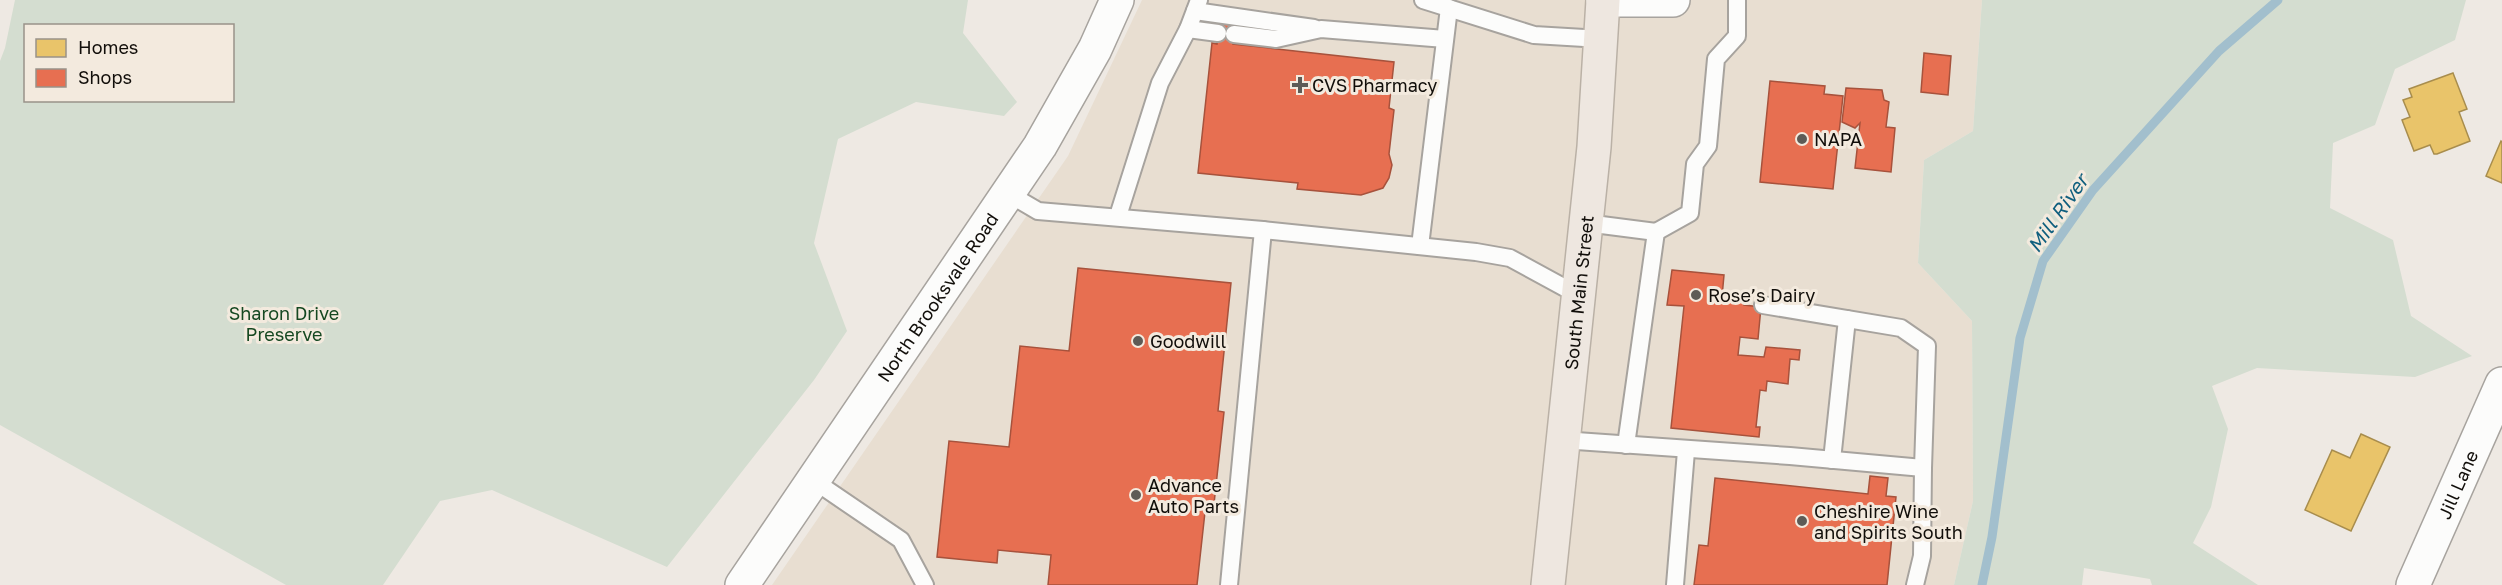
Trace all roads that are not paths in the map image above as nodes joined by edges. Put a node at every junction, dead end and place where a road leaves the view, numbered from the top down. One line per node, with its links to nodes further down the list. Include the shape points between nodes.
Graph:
1 (1117, 0): 12 (main road, North Brooksvale Road, via 1089,59)
2 (1423, 0): 7 (lane)
3 (1603, 0): 4 (main road); 11 (highway, South Main Street)
4 (1673, 0)
5 (1737, 0): 16 (lane, via 1737,36 1716,59 1708,146 1695,164 1690,213)
6 (1197, 5): 8 (lane); 9 (lane)
7 (1449, 8): 10 (lane); 11 (lane, via 1534,35)
8 (1188, 29): 9 (lane, via 1276,39); 13 (lane, via 1160,83)
9 (1321, 29): 10 (lane)
10 (1445, 39): 17 (lane)
11 (1601, 39): 14 (highway, South Main Street)
12 (1009, 194): 13 (lane, via 1038,211); 27 (main road, North Brooksvale Road)
13 (1118, 216): 15 (lane)
14 (1586, 222): 16 (lane); 18 (highway, South Main Street)
15 (1263, 230): 17 (lane); 30 (lane)
16 (1656, 232): 23 (lane)
17 (1420, 246): 18 (lane, via 1510,258)
18 (1578, 295): 22 (highway, South Main Street)
19 (1763, 305): 20 (lane)
20 (1847, 319): 25 (lane); 26 (lane, via 1901,328 1927,346)
21 (2502, 384): 34 (main road, Jill Lane)
22 (1562, 440): 23 (lane); 31 (highway, South Main Street)
23 (1626, 445): 24 (lane)
24 (1686, 451): 25 (lane); 32 (lane)
25 (1832, 460): 26 (lane)
26 (1923, 468): 33 (lane, via 1922,556)
27 (813, 480): 28 (main road, North Brooksvale Road); 29 (lane, via 901,540)
28 (742, 585)
29 (926, 585)
30 (1229, 585)
31 (1548, 585)
32 (1675, 585)
33 (1915, 585)
34 (2413, 585)

